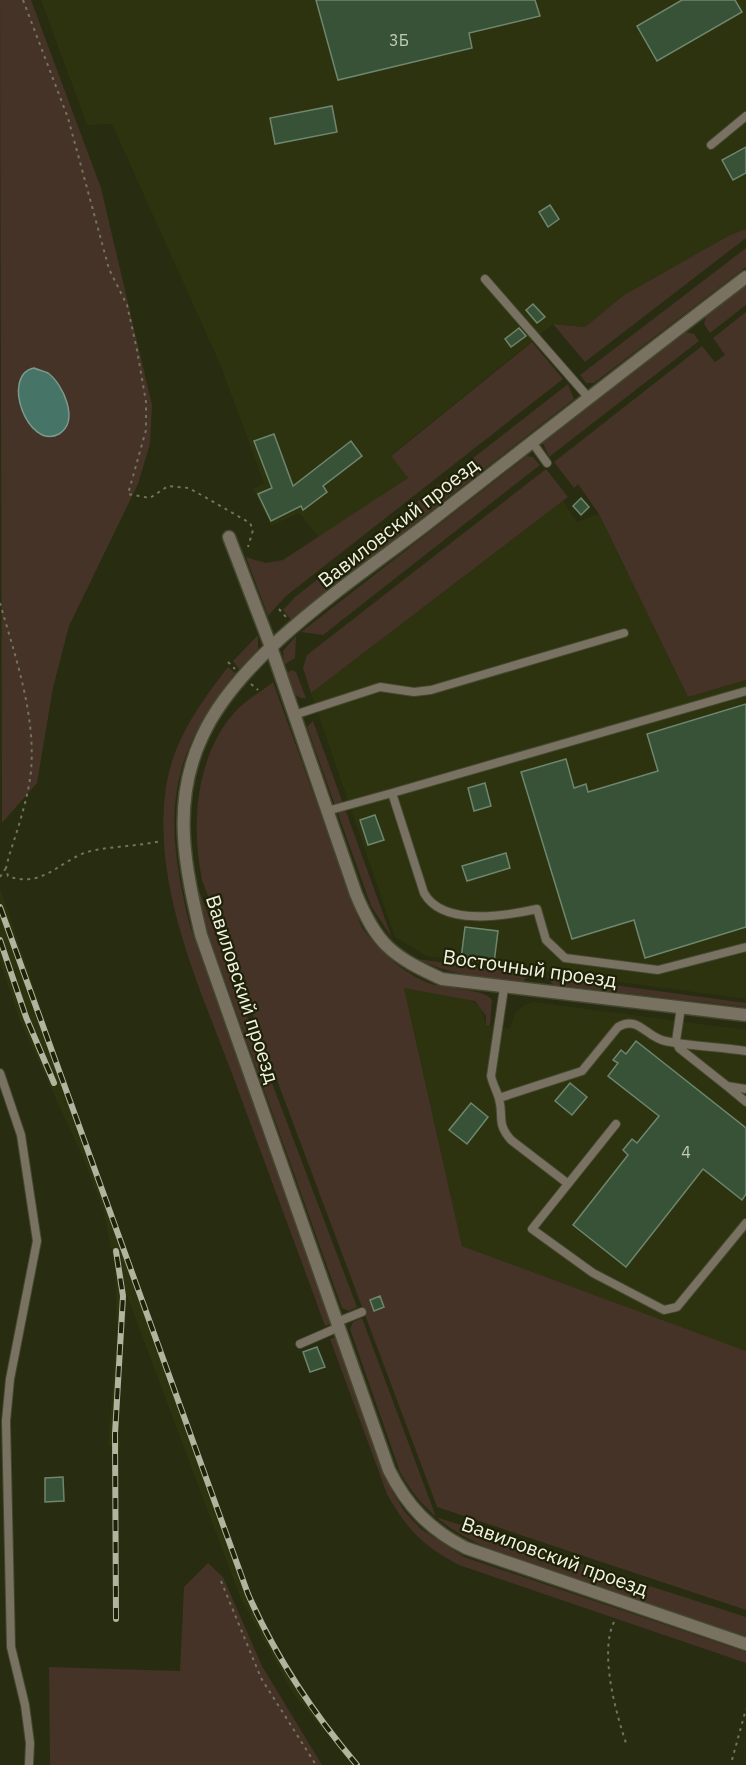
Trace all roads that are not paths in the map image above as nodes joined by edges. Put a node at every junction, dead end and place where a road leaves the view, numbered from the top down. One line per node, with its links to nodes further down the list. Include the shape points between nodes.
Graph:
1 (746, 116): 2 (lane)
2 (711, 145)
3 (746, 277): 5 (street, Вавиловский проезд)
4 (484, 279): 5 (lane)
5 (588, 398): 6 (street, Вавиловский проезд)
6 (532, 442): 7 (lane); 10 (street, Вавиловский проезд)
7 (547, 463)
8 (229, 537): 10 (street, Восточный проезд)
9 (624, 633): 12 (lane, via 431,690 380,687)
10 (271, 647): 12 (street, Восточный проезд); 30 (street, Вавиловский проезд, via 221,704 202,735 189,768 184,797 184,860 201,935)
11 (746, 691): 13 (lane)
12 (294, 715): 14 (street, Восточный проезд)
13 (392, 793): 14 (lane); 15 (lane, via 424,893 441,910 489,918 537,909 546,940 565,958 658,970)
14 (327, 811): 16 (street, Восточный проезд, via 356,894 381,942 442,979)
15 (746, 947)
16 (504, 988): 17 (street, Восточный проезд); 24 (lane, via 491,1076)
17 (681, 1007): 18 (street, Восточный проезд); 19 (lane)
18 (746, 1015)
19 (676, 1041): 20 (lane); 22 (lane, via 679,1048); 24 (lane, via 657,1038 633,1023 624,1023 582,1071)
20 (746, 1051)
21 (0, 1073): 33 (lane, via 21,1136 37,1241 10,1379 6,1421 11,1647 25,1705)
22 (727, 1086): 23 (lane); 25 (lane)
23 (746, 1089)
24 (499, 1098): 27 (lane, via 499,1119 504,1132)
25 (746, 1102)
26 (616, 1124): 27 (lane)
27 (567, 1183): 28 (lane, via 532,1229 593,1273 656,1308 677,1307)
28 (744, 1228)
29 (362, 1312): 30 (lane)
30 (338, 1325): 31 (lane); 32 (street, Вавиловский проезд, via 389,1470 411,1508 428,1524 466,1548)
31 (300, 1344)
32 (746, 1644)
33 (29, 1765)

